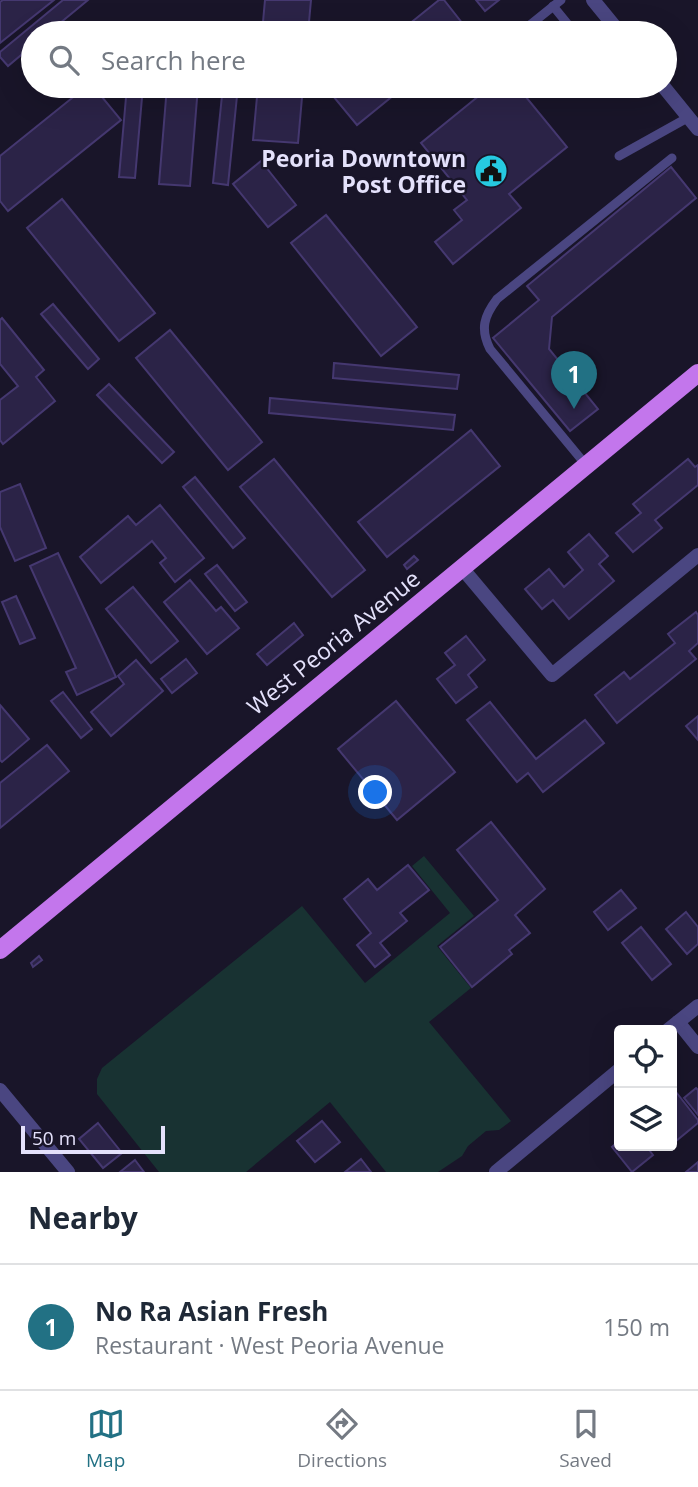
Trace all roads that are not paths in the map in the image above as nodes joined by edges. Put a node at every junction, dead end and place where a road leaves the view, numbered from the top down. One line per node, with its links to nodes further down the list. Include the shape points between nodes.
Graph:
1 (593, 0): 5 (street)
2 (557, 3): 3 (lane); 4 (lane)
3 (535, 21)
4 (568, 21)
5 (610, 21)
6 (673, 98): 7 (street)
7 (693, 123): 8 (lane)
8 (620, 156)
9 (672, 158): 11 (lane, via 497,299 484,321 483,336 490,349)
10 (698, 373): 11 (main road, West Peoria Avenue)
11 (586, 466): 13 (main road, West Peoria Avenue)
12 (698, 555): 13 (street, via 552,675)
13 (462, 568): 14 (main road, West Peoria Avenue)
14 (0, 950)
15 (698, 1006): 16 (street)
16 (674, 1025)
17 (677, 1029): 18 (street)
18 (698, 1047)
19 (614, 1074): 22 (street)
20 (0, 1090): 21 (street)
21 (68, 1172)
22 (496, 1172)

